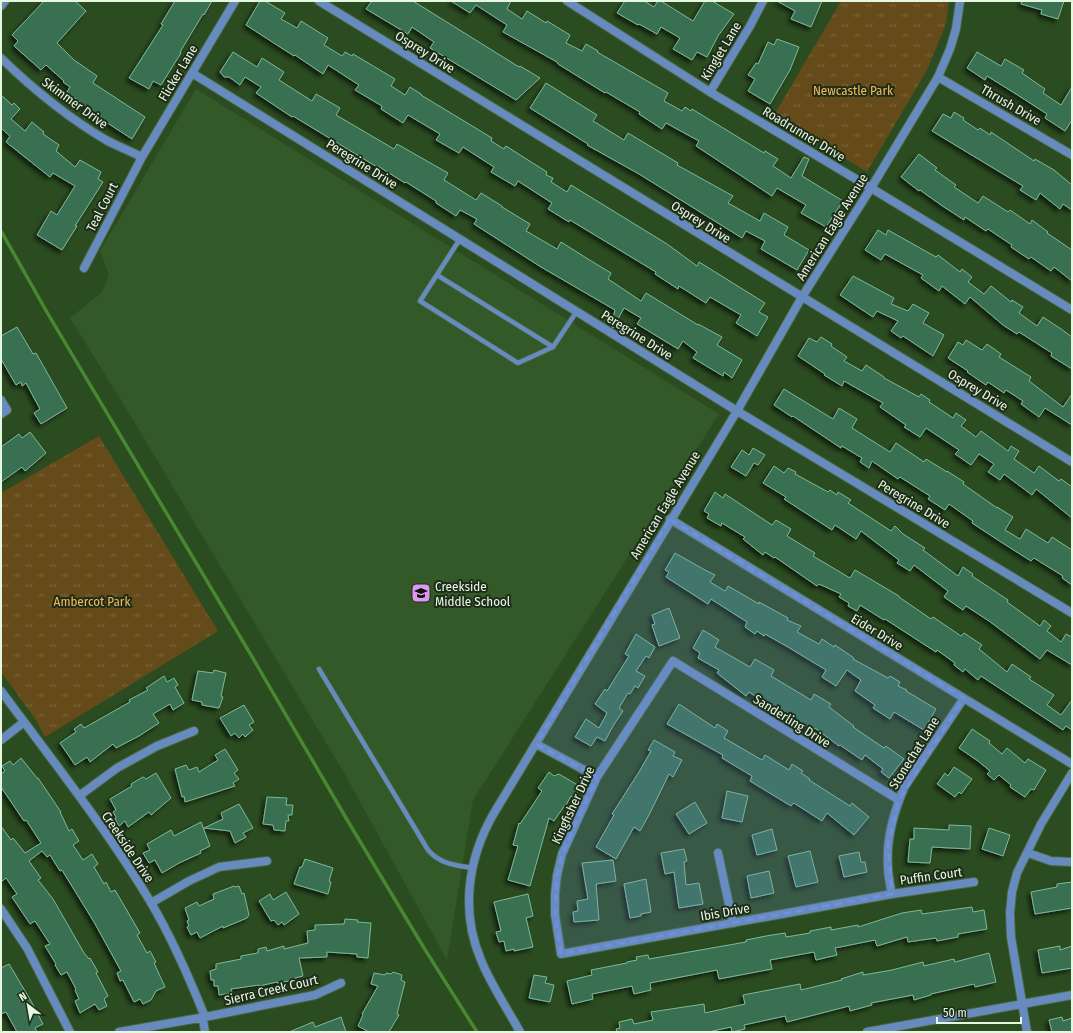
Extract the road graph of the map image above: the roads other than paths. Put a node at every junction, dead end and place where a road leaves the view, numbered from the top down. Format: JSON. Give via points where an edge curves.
{"nodes":[{"id":1,"x":5,"y":1,"type":"edge"},
{"id":2,"x":235,"y":1,"type":"edge"},
{"id":3,"x":319,"y":1,"type":"edge"},
{"id":4,"x":567,"y":1,"type":"edge"},
{"id":5,"x":763,"y":1,"type":"edge"},
{"id":6,"x":960,"y":1,"type":"edge"},
{"id":7,"x":1,"y":6,"type":"edge"},
{"id":8,"x":1,"y":58,"type":"edge"},
{"id":9,"x":192,"y":73,"type":"junction"},
{"id":10,"x":938,"y":77,"type":"junction"},
{"id":11,"x":710,"y":92,"type":"junction"},
{"id":12,"x":1072,"y":155,"type":"edge"},
{"id":13,"x":142,"y":156,"type":"junction"},
{"id":14,"x":871,"y":188,"type":"junction"},
{"id":15,"x":460,"y":239,"type":"junction"},
{"id":16,"x":84,"y":268,"type":"dead end"},
{"id":17,"x":437,"y":275,"type":"junction"},
{"id":18,"x":802,"y":297,"type":"junction"},
{"id":19,"x":1072,"y":310,"type":"edge"},
{"id":20,"x":577,"y":311,"type":"junction"},
{"id":21,"x":553,"y":348,"type":"junction"},
{"id":22,"x":1,"y":400,"type":"edge"},
{"id":23,"x":737,"y":411,"type":"junction"},
{"id":24,"x":4,"y":412,"type":"edge"},
{"id":25,"x":1072,"y":462,"type":"edge"},
{"id":26,"x":670,"y":519,"type":"junction"},
{"id":27,"x":1072,"y":614,"type":"edge"},
{"id":28,"x":673,"y":661,"type":"joint"},
{"id":29,"x":318,"y":669,"type":"dead end"},
{"id":30,"x":1,"y":690,"type":"edge"},
{"id":31,"x":964,"y":698,"type":"junction"},
{"id":32,"x":24,"y":722,"type":"junction"},
{"id":33,"x":194,"y":731,"type":"dead end"},
{"id":34,"x":1,"y":740,"type":"edge"},
{"id":35,"x":536,"y":744,"type":"junction"},
{"id":36,"x":1072,"y":764,"type":"edge"},
{"id":37,"x":1072,"y":773,"type":"edge"},
{"id":38,"x":597,"y":777,"type":"junction"},
{"id":39,"x":79,"y":796,"type":"junction"},
{"id":40,"x":899,"y":800,"type":"junction"},
{"id":41,"x":718,"y":853,"type":"dead end"},
{"id":42,"x":1028,"y":854,"type":"junction"},
{"id":43,"x":267,"y":861,"type":"dead end"},
{"id":44,"x":1072,"y":862,"type":"edge"},
{"id":45,"x":472,"y":868,"type":"junction"},
{"id":46,"x":974,"y":882,"type":"dead end"},
{"id":47,"x":892,"y":894,"type":"junction"},
{"id":48,"x":151,"y":902,"type":"junction"},
{"id":49,"x":1,"y":910,"type":"edge"},
{"id":50,"x":733,"y":923,"type":"junction"},
{"id":51,"x":561,"y":954,"type":"joint"},
{"id":52,"x":341,"y":983,"type":"dead end"},
{"id":53,"x":1072,"y":996,"type":"edge"},
{"id":54,"x":1022,"y":1004,"type":"junction"},
{"id":55,"x":204,"y":1017,"type":"junction"},
{"id":56,"x":70,"y":1032,"type":"edge"},
{"id":57,"x":119,"y":1032,"type":"edge"},
{"id":58,"x":205,"y":1032,"type":"edge"},
{"id":59,"x":520,"y":1032,"type":"edge"},
{"id":60,"x":868,"y":1032,"type":"edge"},
{"id":61,"x":1027,"y":1032,"type":"edge"}],
"edges":[{"from":1,"to":7,"type":"street"},
{"from":2,"to":9,"type":"street","name":"Flicker Lane"},
{"from":3,"to":18,"type":"street","name":"Osprey Drive"},
{"from":4,"to":11,"type":"street","name":"Roadrunner Drive"},
{"from":5,"to":11,"type":"street","name":"Kinglet Lane"},
{"from":6,"to":10,"type":"street","name":"American Eagle Avenue","via":[[956,29]]},
{"from":8,"to":13,"type":"street","name":"Skimmer Drive","via":[[18,75],[80,124]]},
{"from":9,"to":13,"type":"street","name":"Flicker Lane"},
{"from":9,"to":15,"type":"street","name":"Peregrine Drive"},
{"from":10,"to":12,"type":"street","name":"Thrush Drive"},
{"from":10,"to":14,"type":"street","name":"American Eagle Avenue"},
{"from":11,"to":14,"type":"street","name":"Roadrunner Drive"},
{"from":13,"to":16,"type":"street","name":"Teal Court"},
{"from":14,"to":18,"type":"street","name":"American Eagle Avenue"},
{"from":14,"to":19,"type":"street","name":"Roadrunner Drive"},
{"from":15,"to":17,"type":"lane"},
{"from":15,"to":20,"type":"street","name":"Peregrine Drive"},
{"from":17,"to":21,"type":"lane"},
{"from":17,"to":21,"type":"lane","via":[[420,301],[518,363]]},
{"from":18,"to":23,"type":"street","name":"American Eagle Avenue"},
{"from":18,"to":25,"type":"street","name":"Osprey Drive"},
{"from":20,"to":21,"type":"lane"},
{"from":20,"to":23,"type":"street","name":"Peregrine Drive"},
{"from":22,"to":24,"type":"street"},
{"from":23,"to":26,"type":"street","name":"American Eagle Avenue"},
{"from":23,"to":27,"type":"street","name":"Peregrine Drive"},
{"from":26,"to":31,"type":"street","name":"Eider Drive"},
{"from":26,"to":35,"type":"street","name":"American Eagle Avenue"},
{"from":28,"to":38,"type":"street","name":"Kingfisher Drive"},
{"from":28,"to":40,"type":"street","name":"Sanderling Drive"},
{"from":29,"to":45,"type":"lane","via":[[428,850],[442,862]]},
{"from":30,"to":32,"type":"street","name":"Creekside Drive"},
{"from":31,"to":36,"type":"street","name":"Eider Drive"},
{"from":31,"to":40,"type":"street","name":"Stonechat Lane","via":[[905,786]]},
{"from":32,"to":34,"type":"street"},
{"from":32,"to":39,"type":"street","name":"Creekside Drive"},
{"from":33,"to":39,"type":"street","via":[[157,746],[117,768]]},
{"from":35,"to":38,"type":"street"},
{"from":35,"to":45,"type":"street","name":"American Eagle Avenue","via":[[486,827]]},
{"from":37,"to":42,"type":"street","via":[[1041,824]]},
{"from":38,"to":51,"type":"street","name":"Kingfisher Drive","via":[[562,854],[557,875],[555,915]]},
{"from":39,"to":48,"type":"street","name":"Creekside Drive"},
{"from":40,"to":47,"type":"street","name":"Stonechat Lane","via":[[888,845]]},
{"from":41,"to":50,"type":"street"},
{"from":42,"to":44,"type":"street","via":[[1051,861]]},
{"from":42,"to":54,"type":"street","via":[[1012,892],[1010,913],[1011,937]]},
{"from":43,"to":48,"type":"street","via":[[219,867]]},
{"from":45,"to":59,"type":"street","name":"American Eagle Avenue","via":[[469,903],[476,945],[486,971]]},
{"from":46,"to":47,"type":"street","name":"Puffin Court"},
{"from":47,"to":50,"type":"street","name":"Ibis Drive"},
{"from":48,"to":55,"type":"street","name":"Creekside Drive","via":[[183,964]]},
{"from":49,"to":56,"type":"street","via":[[27,948]]},
{"from":50,"to":51,"type":"street","name":"Ibis Drive"},
{"from":52,"to":55,"type":"street","name":"Sierra Creek Court","via":[[315,994]]},
{"from":53,"to":54,"type":"street"},
{"from":54,"to":60,"type":"street"},
{"from":54,"to":61,"type":"street"},
{"from":55,"to":57,"type":"street","name":"Sierra Creek Court"},
{"from":55,"to":58,"type":"street","name":"Creekside Drive"}]}
